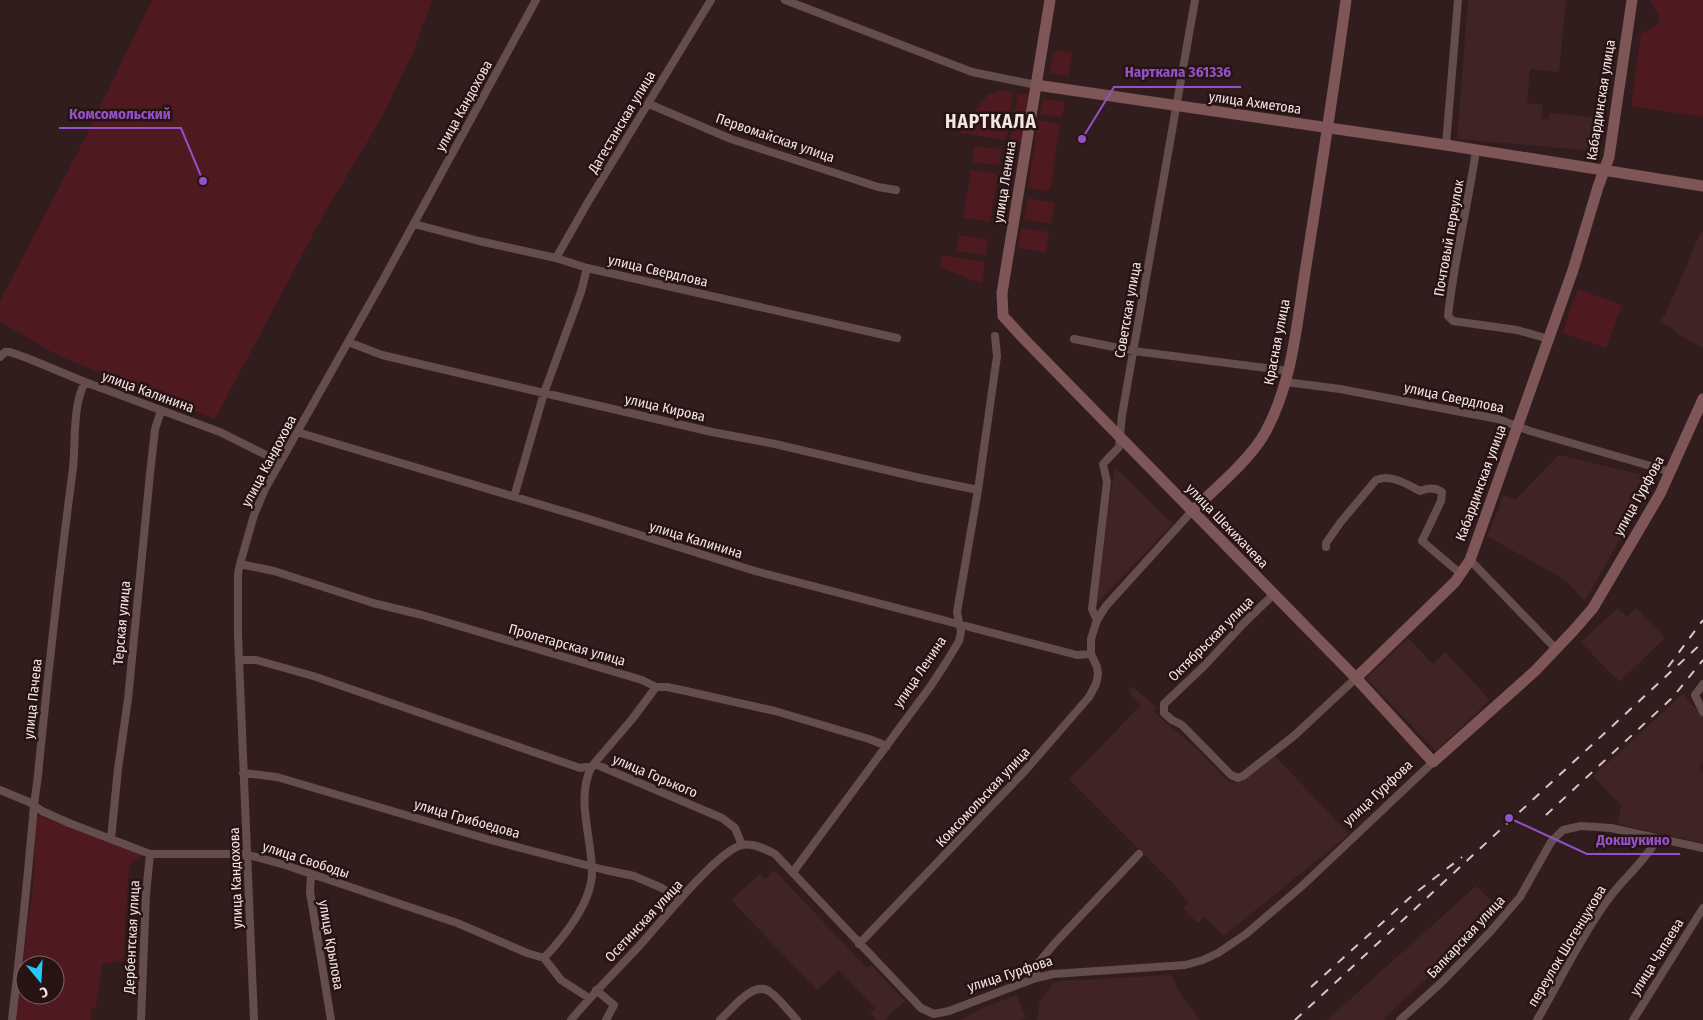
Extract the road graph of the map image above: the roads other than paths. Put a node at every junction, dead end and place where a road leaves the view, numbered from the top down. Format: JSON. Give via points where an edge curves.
{"nodes":[{"id":1,"x":536,"y":0,"type":"edge"},
{"id":2,"x":711,"y":0,"type":"edge"},
{"id":3,"x":785,"y":0,"type":"edge"},
{"id":4,"x":1050,"y":0,"type":"edge"},
{"id":5,"x":1196,"y":0,"type":"edge"},
{"id":6,"x":1346,"y":0,"type":"edge"},
{"id":7,"x":1458,"y":0,"type":"edge"},
{"id":8,"x":1632,"y":0,"type":"edge"},
{"id":9,"x":1036,"y":85,"type":"junction"},
{"id":10,"x":648,"y":104,"type":"junction"},
{"id":11,"x":1176,"y":107,"type":"junction"},
{"id":12,"x":1328,"y":129,"type":"junction"},
{"id":13,"x":1446,"y":145,"type":"junction"},
{"id":14,"x":1476,"y":150,"type":"junction"},
{"id":15,"x":1604,"y":171,"type":"junction"},
{"id":16,"x":1703,"y":186,"type":"edge"},
{"id":17,"x":896,"y":190,"type":"dead end"},
{"id":18,"x":414,"y":224,"type":"junction"},
{"id":19,"x":556,"y":258,"type":"junction"},
{"id":20,"x":587,"y":268,"type":"junction"},
{"id":21,"x":1002,"y":310,"type":"joint"},
{"id":22,"x":995,"y":336,"type":"dead end"},
{"id":23,"x":897,"y":338,"type":"dead end"},
{"id":24,"x":1074,"y":338,"type":"dead end"},
{"id":25,"x":1549,"y":339,"type":"junction"},
{"id":26,"x":348,"y":342,"type":"junction"},
{"id":27,"x":1134,"y":351,"type":"junction"},
{"id":28,"x":2,"y":355,"type":"edge"},
{"id":29,"x":1287,"y":376,"type":"junction"},
{"id":30,"x":85,"y":382,"type":"junction"},
{"id":31,"x":544,"y":393,"type":"junction"},
{"id":32,"x":1703,"y":400,"type":"edge"},
{"id":33,"x":161,"y":411,"type":"junction"},
{"id":34,"x":1518,"y":425,"type":"junction"},
{"id":35,"x":297,"y":432,"type":"junction"},
{"id":36,"x":1120,"y":436,"type":"junction"},
{"id":37,"x":280,"y":462,"type":"junction"},
{"id":38,"x":1671,"y":472,"type":"junction"},
{"id":39,"x":978,"y":490,"type":"junction"},
{"id":40,"x":514,"y":497,"type":"junction"},
{"id":41,"x":1192,"y":511,"type":"junction"},
{"id":42,"x":1326,"y":547,"type":"dead end"},
{"id":43,"x":1470,"y":560,"type":"junction"},
{"id":44,"x":240,"y":564,"type":"junction"},
{"id":45,"x":1461,"y":574,"type":"junction"},
{"id":46,"x":1274,"y":594,"type":"junction"},
{"id":47,"x":1097,"y":620,"type":"junction"},
{"id":48,"x":960,"y":624,"type":"junction"},
{"id":49,"x":1557,"y":650,"type":"junction"},
{"id":50,"x":1091,"y":654,"type":"junction"},
{"id":51,"x":239,"y":660,"type":"junction"},
{"id":52,"x":1356,"y":678,"type":"junction"},
{"id":53,"x":1703,"y":684,"type":"edge"},
{"id":54,"x":656,"y":687,"type":"junction"},
{"id":55,"x":1167,"y":702,"type":"joint"},
{"id":56,"x":1703,"y":712,"type":"edge"},
{"id":57,"x":887,"y":746,"type":"junction"},
{"id":58,"x":1434,"y":762,"type":"junction"},
{"id":59,"x":592,"y":766,"type":"junction"},
{"id":60,"x":243,"y":773,"type":"junction"},
{"id":61,"x":0,"y":790,"type":"edge"},
{"id":62,"x":34,"y":806,"type":"junction"},
{"id":63,"x":111,"y":839,"type":"junction"},
{"id":64,"x":1657,"y":839,"type":"junction"},
{"id":65,"x":742,"y":846,"type":"junction"},
{"id":66,"x":1703,"y":848,"type":"edge"},
{"id":67,"x":150,"y":854,"type":"junction"},
{"id":68,"x":1139,"y":854,"type":"dead end"},
{"id":69,"x":248,"y":855,"type":"junction"},
{"id":70,"x":592,"y":867,"type":"junction"},
{"id":71,"x":794,"y":872,"type":"junction"},
{"id":72,"x":311,"y":874,"type":"junction"},
{"id":73,"x":680,"y":900,"type":"junction"},
{"id":74,"x":1703,"y":908,"type":"edge"},
{"id":75,"x":859,"y":944,"type":"junction"},
{"id":76,"x":544,"y":958,"type":"junction"},
{"id":77,"x":1036,"y":978,"type":"junction"},
{"id":78,"x":596,"y":990,"type":"junction"},
{"id":79,"x":589,"y":998,"type":"junction"},
{"id":80,"x":934,"y":1014,"type":"junction"},
{"id":81,"x":12,"y":1020,"type":"edge"},
{"id":82,"x":141,"y":1020,"type":"edge"},
{"id":83,"x":254,"y":1020,"type":"edge"},
{"id":84,"x":331,"y":1020,"type":"edge"},
{"id":85,"x":571,"y":1020,"type":"edge"},
{"id":86,"x":606,"y":1020,"type":"edge"},
{"id":87,"x":720,"y":1020,"type":"edge"},
{"id":88,"x":797,"y":1020,"type":"edge"},
{"id":89,"x":927,"y":1020,"type":"edge"},
{"id":90,"x":1400,"y":1020,"type":"edge"},
{"id":91,"x":1537,"y":1020,"type":"edge"},
{"id":92,"x":1633,"y":1020,"type":"edge"}],
"edges":[{"from":1,"to":18,"type":"street","name":"улица Кандохова"},
{"from":2,"to":10,"type":"street","name":"Дагестанская улица"},
{"from":3,"to":9,"type":"street","name":"улица Ахметова","via":[[972,72]]},
{"from":4,"to":9,"type":"street","name":"улица Ленина"},
{"from":5,"to":11,"type":"street","name":"Советская улица"},
{"from":6,"to":12,"type":"street","name":"Красная улица"},
{"from":7,"to":13,"type":"street"},
{"from":8,"to":15,"type":"street","name":"Кабардинская улица","via":[[1610,151]]},
{"from":9,"to":11,"type":"street","name":"улица Ахметова"},
{"from":9,"to":21,"type":"street","name":"улица Ленина","via":[[1002,292]]},
{"from":10,"to":17,"type":"street","name":"Первомайская улица","via":[[731,139]]},
{"from":10,"to":19,"type":"street","name":"Дагестанская улица"},
{"from":11,"to":12,"type":"street","name":"улица Ахметова"},
{"from":11,"to":27,"type":"street","name":"Советская улица"},
{"from":12,"to":13,"type":"street","name":"улица Ахметова"},
{"from":12,"to":29,"type":"street","name":"Красная улица"},
{"from":13,"to":14,"type":"street","name":"улица Ахметова"},
{"from":14,"to":15,"type":"street","name":"улица Ахметова"},
{"from":14,"to":25,"type":"street","name":"Почтовый переулок","via":[[1448,316],[1453,321],[1517,330]]},
{"from":15,"to":16,"type":"street","name":"улица Ахметова"},
{"from":15,"to":25,"type":"street","name":"Кабардинская улица"},
{"from":18,"to":19,"type":"street","name":"улица Свердлова"},
{"from":18,"to":26,"type":"street","name":"улица Кандохова"},
{"from":19,"to":20,"type":"street","name":"улица Свердлова"},
{"from":20,"to":23,"type":"street","name":"улица Свердлова"},
{"from":20,"to":31,"type":"street"},
{"from":21,"to":36,"type":"street","name":"улица Шекихачева","via":[[1010,324]]},
{"from":22,"to":39,"type":"street","name":"улица Ленина","via":[[997,356]]},
{"from":24,"to":27,"type":"street","name":"улица Свердлова"},
{"from":25,"to":34,"type":"street","name":"Кабардинская улица"},
{"from":26,"to":31,"type":"street","name":"улица Кирова","via":[[382,355]]},
{"from":26,"to":35,"type":"street","name":"улица Кандохова"},
{"from":27,"to":29,"type":"street","name":"улица Свердлова"},
{"from":27,"to":36,"type":"street","name":"Советская улица"},
{"from":28,"to":30,"type":"street","name":"улица Калинина","via":[[10,352]]},
{"from":29,"to":34,"type":"street","name":"улица Свердлова"},
{"from":29,"to":41,"type":"street","name":"Красная улица","via":[[1266,433]]},
{"from":30,"to":33,"type":"street","name":"улица Калинина"},
{"from":30,"to":62,"type":"street","name":"улица Пачева","via":[[78,411]]},
{"from":31,"to":39,"type":"street","name":"улица Кирова"},
{"from":31,"to":40,"type":"street"},
{"from":32,"to":38,"type":"street","name":"улица Гурфова"},
{"from":33,"to":37,"type":"street","name":"улица Калинина","via":[[220,432]]},
{"from":33,"to":63,"type":"street","name":"Терская улица","via":[[152,451]]},
{"from":34,"to":38,"type":"street","name":"улица Свердлова"},
{"from":34,"to":43,"type":"street","name":"Кабардинская улица"},
{"from":35,"to":37,"type":"street","name":"улица Кандохова"},
{"from":35,"to":40,"type":"street","name":"улица Калинина"},
{"from":36,"to":41,"type":"street","name":"улица Шекихачева"},
{"from":36,"to":47,"type":"street","name":"Советская улица","via":[[1119,448],[1103,464],[1107,482],[1092,609]]},
{"from":37,"to":44,"type":"street","name":"улица Кандохова","via":[[254,515]]},
{"from":38,"to":49,"type":"street","name":"улица Гурфова","via":[[1604,592]]},
{"from":39,"to":48,"type":"street","name":"улица Ленина","via":[[957,612]]},
{"from":40,"to":48,"type":"street","name":"улица Калинина","via":[[755,571]]},
{"from":41,"to":46,"type":"street","name":"улица Шекихачева"},
{"from":41,"to":47,"type":"street","name":"Красная улица"},
{"from":42,"to":45,"type":"street","via":[[1340,523],[1376,480],[1401,481],[1420,491],[1432,488],[1442,492],[1422,541]]},
{"from":43,"to":45,"type":"street","name":"Кабардинская улица"},
{"from":43,"to":49,"type":"street"},
{"from":44,"to":51,"type":"street","name":"улица Кандохова"},
{"from":44,"to":54,"type":"street","name":"Пролетарская улица","via":[[274,571],[373,603],[642,680]]},
{"from":45,"to":52,"type":"street","name":"Кабардинская улица"},
{"from":46,"to":52,"type":"street","name":"улица Шекихачева"},
{"from":46,"to":55,"type":"street","name":"Октябрьская улица"},
{"from":47,"to":50,"type":"street","name":"Красная улица"},
{"from":48,"to":50,"type":"street","name":"улица Калинина","via":[[1077,654]]},
{"from":48,"to":57,"type":"street","name":"улица Ленина","via":[[959,641]]},
{"from":49,"to":58,"type":"street","name":"улица Гурфова"},
{"from":50,"to":75,"type":"street","name":"Комсомольская улица","via":[[1098,674],[1089,697],[1024,772]]},
{"from":51,"to":59,"type":"street","name":"улица Горького","via":[[256,660],[313,676],[577,767]]},
{"from":51,"to":60,"type":"street","name":"улица Кандохова"},
{"from":52,"to":55,"type":"street","name":"Кабардинская улица","via":[[1295,735],[1238,778],[1231,775],[1182,725],[1164,713]]},
{"from":52,"to":58,"type":"street","name":"улица Шекихачева"},
{"from":53,"to":56,"type":"street","via":[[1695,695]]},
{"from":54,"to":57,"type":"street","name":"Пролетарская улица","via":[[775,712]]},
{"from":54,"to":59,"type":"street"},
{"from":57,"to":71,"type":"street","name":"улица Ленина"},
{"from":58,"to":77,"type":"street","name":"улица Гурфова","via":[[1302,886],[1246,934],[1218,953],[1185,965],[1060,972]]},
{"from":59,"to":65,"type":"street","name":"улица Горького","via":[[640,782],[722,818],[735,828]]},
{"from":59,"to":70,"type":"street","via":[[584,799]]},
{"from":60,"to":69,"type":"street","name":"улица Кандохова"},
{"from":60,"to":70,"type":"street","name":"улица Грибоедова","via":[[277,777]]},
{"from":61,"to":62,"type":"street","name":"улица Свободы"},
{"from":62,"to":63,"type":"street","name":"улица Свободы"},
{"from":62,"to":81,"type":"street","name":"улица Пачева"},
{"from":63,"to":67,"type":"street","name":"улица Свободы"},
{"from":64,"to":66,"type":"street","name":"Балкарская улица"},
{"from":64,"to":90,"type":"street","name":"Балкарская улица","via":[[1611,828],[1581,826],[1563,830],[1552,842],[1520,897],[1492,931]]},
{"from":64,"to":91,"type":"street","name":"переулок Шогенцукова","via":[[1646,858],[1605,903]]},
{"from":65,"to":71,"type":"street","via":[[759,847],[775,854]]},
{"from":65,"to":73,"type":"street","name":"Осетинская улица","via":[[724,856]]},
{"from":67,"to":69,"type":"street","name":"улица Свободы"},
{"from":67,"to":82,"type":"street","name":"Дербентская улица"},
{"from":68,"to":77,"type":"street","via":[[1050,950],[1036,968]]},
{"from":69,"to":72,"type":"street","name":"улица Свободы"},
{"from":69,"to":83,"type":"street","name":"улица Кандохова"},
{"from":70,"to":73,"type":"street","name":"улица Грибоедова","via":[[634,876]]},
{"from":70,"to":76,"type":"street","via":[[580,909]]},
{"from":71,"to":75,"type":"street"},
{"from":72,"to":76,"type":"street","name":"улица Свободы","via":[[457,923]]},
{"from":72,"to":84,"type":"street","name":"улица Крылова","via":[[310,898]]},
{"from":73,"to":78,"type":"street","name":"Осетинская улица"},
{"from":74,"to":92,"type":"street","name":"улица Чапаева"},
{"from":75,"to":80,"type":"street","via":[[921,1008]]},
{"from":76,"to":79,"type":"street","via":[[562,980]]},
{"from":77,"to":80,"type":"street","name":"улица Гурфова"},
{"from":78,"to":79,"type":"street","name":"Осетинская улица"},
{"from":78,"to":86,"type":"street","via":[[614,1005]]},
{"from":79,"to":85,"type":"street","name":"Осетинская улица"},
{"from":80,"to":89,"type":"street"},
{"from":87,"to":88,"type":"street","via":[[750,991],[761,988],[769,991]]}]}
